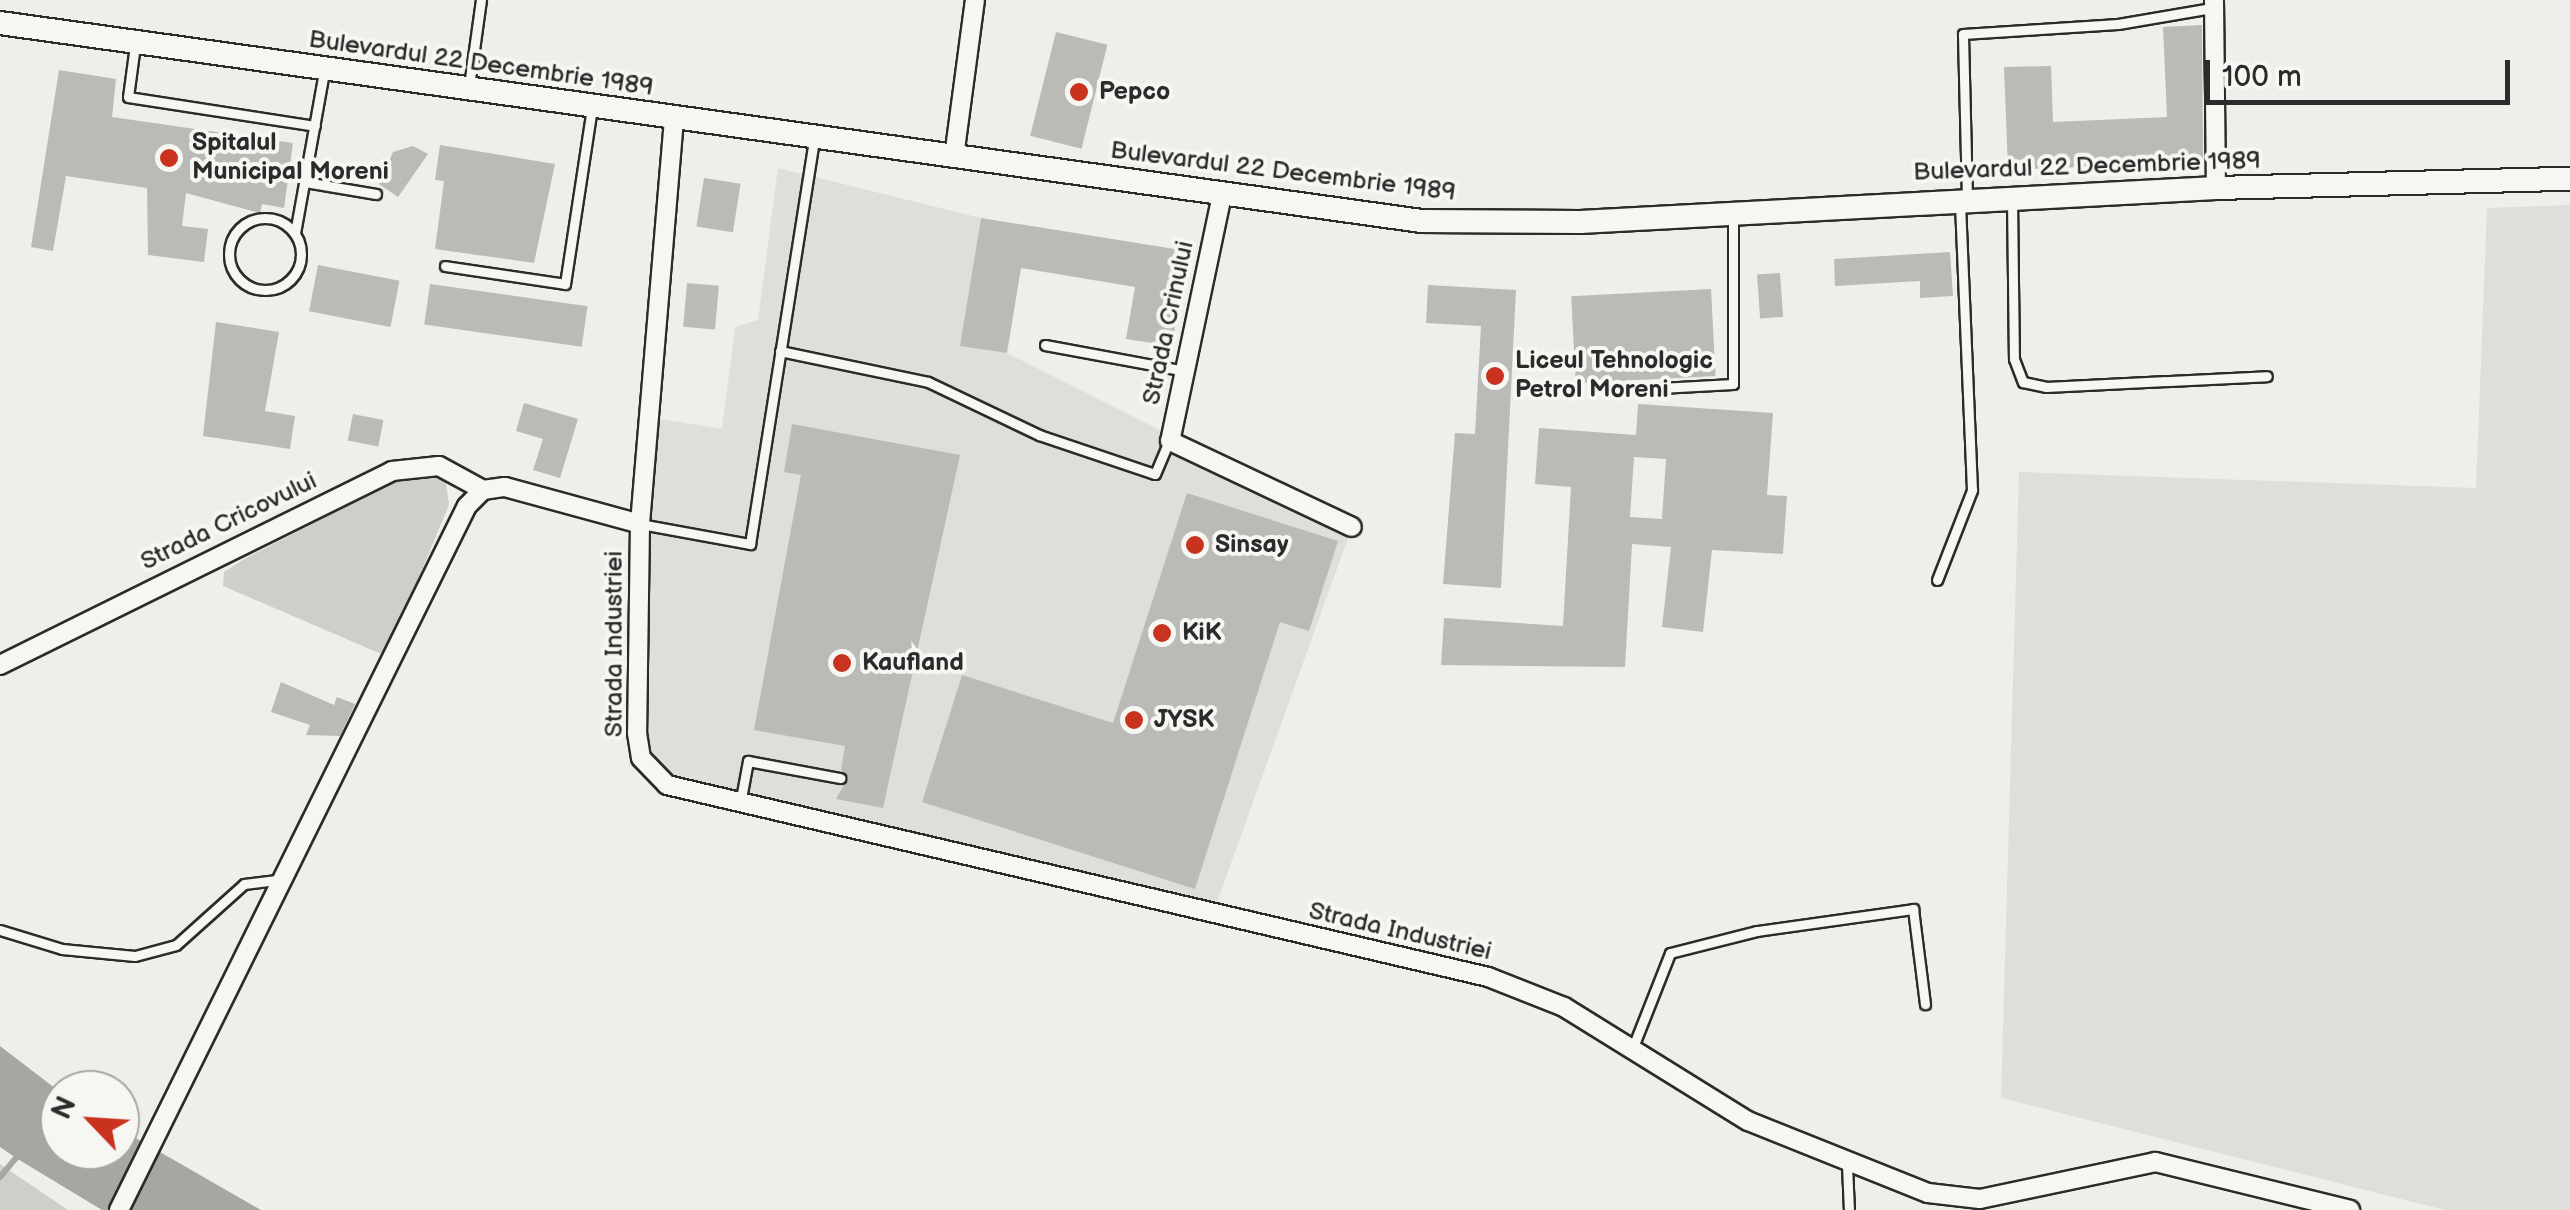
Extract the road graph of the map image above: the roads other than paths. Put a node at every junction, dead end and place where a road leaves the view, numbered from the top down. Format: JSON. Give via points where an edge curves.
{"nodes":[{"id":1,"x":481,"y":0,"type":"edge"},
{"id":2,"x":975,"y":0,"type":"edge"},
{"id":3,"x":2213,"y":4,"type":"edge"},
{"id":4,"x":0,"y":24,"type":"edge"},
{"id":5,"x":136,"y":43,"type":"junction"},
{"id":6,"x":324,"y":70,"type":"junction"},
{"id":7,"x":468,"y":90,"type":"junction"},
{"id":8,"x":592,"y":108,"type":"junction"},
{"id":9,"x":674,"y":119,"type":"junction"},
{"id":10,"x":315,"y":126,"type":"junction"},
{"id":11,"x":814,"y":138,"type":"junction"},
{"id":12,"x":954,"y":157,"type":"junction"},
{"id":13,"x":2570,"y":179,"type":"edge"},
{"id":14,"x":305,"y":182,"type":"junction"},
{"id":15,"x":2216,"y":188,"type":"junction"},
{"id":16,"x":376,"y":194,"type":"dead end"},
{"id":17,"x":1222,"y":195,"type":"junction"},
{"id":18,"x":2012,"y":197,"type":"junction"},
{"id":19,"x":1964,"y":199,"type":"junction"},
{"id":20,"x":1733,"y":212,"type":"junction"},
{"id":21,"x":295,"y":233,"type":"junction"},
{"id":22,"x":445,"y":266,"type":"dead end"},
{"id":23,"x":1046,"y":345,"type":"dead end"},
{"id":24,"x":780,"y":352,"type":"junction"},
{"id":25,"x":1184,"y":371,"type":"junction"},
{"id":26,"x":2267,"y":376,"type":"dead end"},
{"id":27,"x":1660,"y":388,"type":"dead end"},
{"id":28,"x":1170,"y":440,"type":"junction"},
{"id":29,"x":484,"y":490,"type":"junction"},
{"id":30,"x":640,"y":524,"type":"junction"},
{"id":31,"x":1352,"y":527,"type":"dead end"},
{"id":32,"x":1937,"y":580,"type":"dead end"},
{"id":33,"x":0,"y":665,"type":"edge"},
{"id":34,"x":840,"y":778,"type":"dead end"},
{"id":35,"x":740,"y":807,"type":"junction"},
{"id":36,"x":280,"y":880,"type":"junction"},
{"id":37,"x":0,"y":930,"type":"edge"},
{"id":38,"x":1925,"y":1004,"type":"dead end"},
{"id":39,"x":1632,"y":1047,"type":"junction"},
{"id":40,"x":1848,"y":1165,"type":"junction"},
{"id":41,"x":119,"y":1210,"type":"edge"},
{"id":42,"x":1849,"y":1210,"type":"edge"},
{"id":43,"x":2350,"y":1210,"type":"edge"}],
"edges":[{"from":1,"to":7,"type":"lane"},
{"from":2,"to":12,"type":"street"},
{"from":3,"to":15,"type":"street"},
{"from":3,"to":19,"type":"lane","via":[[2118,24],[1964,34]]},
{"from":4,"to":5,"type":"main road","name":"Bulevardul 22 Decembrie 1989"},
{"from":5,"to":6,"type":"main road","name":"Bulevardul 22 Decembrie 1989"},
{"from":5,"to":10,"type":"lane","via":[[128,97]]},
{"from":6,"to":7,"type":"main road","name":"Bulevardul 22 Decembrie 1989"},
{"from":6,"to":10,"type":"lane"},
{"from":7,"to":8,"type":"main road","name":"Bulevardul 22 Decembrie 1989"},
{"from":8,"to":9,"type":"main road","name":"Bulevardul 22 Decembrie 1989"},
{"from":8,"to":22,"type":"lane","via":[[565,284]]},
{"from":9,"to":11,"type":"main road","name":"Bulevardul 22 Decembrie 1989"},
{"from":9,"to":30,"type":"street","name":"Strada Industriei"},
{"from":10,"to":14,"type":"lane"},
{"from":11,"to":12,"type":"main road","name":"Bulevardul 22 Decembrie 1989"},
{"from":11,"to":24,"type":"lane"},
{"from":12,"to":17,"type":"main road","name":"Bulevardul 22 Decembrie 1989"},
{"from":13,"to":15,"type":"main road","name":"Bulevardul 22 Decembrie 1989"},
{"from":14,"to":16,"type":"lane"},
{"from":14,"to":21,"type":"lane"},
{"from":15,"to":18,"type":"main road","name":"Bulevardul 22 Decembrie 1989"},
{"from":17,"to":20,"type":"main road","name":"Bulevardul 22 Decembrie 1989","via":[[1421,220]]},
{"from":17,"to":25,"type":"street","name":"Strada Crinului"},
{"from":18,"to":19,"type":"main road","name":"Bulevardul 22 Decembrie 1989"},
{"from":18,"to":26,"type":"lane","via":[[2014,358],[2024,382],[2046,387]]},
{"from":19,"to":20,"type":"main road","name":"Bulevardul 22 Decembrie 1989"},
{"from":19,"to":32,"type":"lane","via":[[1972,490]]},
{"from":20,"to":27,"type":"lane","via":[[1732,384]]},
{"from":21,"to":21,"type":"lane","via":[[301,257],[280,287],[255,289],[235,274],[231,242],[244,224],[277,219]]},
{"from":23,"to":25,"type":"lane"},
{"from":24,"to":28,"type":"lane","via":[[928,382],[1039,435],[1155,474]]},
{"from":24,"to":30,"type":"lane","via":[[750,544]]},
{"from":25,"to":28,"type":"street","name":"Strada Crinului"},
{"from":28,"to":31,"type":"street","name":"Strada Crinului"},
{"from":29,"to":30,"type":"street","name":"Strada Industriei","via":[[505,486]]},
{"from":29,"to":33,"type":"street","name":"Strada Cricovului","via":[[439,466],[392,471]]},
{"from":29,"to":36,"type":"street","via":[[452,533]]},
{"from":30,"to":35,"type":"street","name":"Strada Industriei","via":[[641,758],[667,786]]},
{"from":34,"to":35,"type":"lane","via":[[748,760]]},
{"from":35,"to":39,"type":"street","name":"Strada Industriei","via":[[1488,977],[1564,1007]]},
{"from":36,"to":37,"type":"lane","via":[[244,884],[176,945],[135,956],[62,949]]},
{"from":36,"to":41,"type":"street"},
{"from":38,"to":39,"type":"lane","via":[[1913,909],[1757,931],[1670,953]]},
{"from":39,"to":40,"type":"street","name":"Strada Industriei","via":[[1690,1089]]},
{"from":40,"to":42,"type":"lane"},
{"from":40,"to":43,"type":"street","name":"Strada Industriei","via":[[1928,1193],[1980,1199],[2155,1162]]}]}
